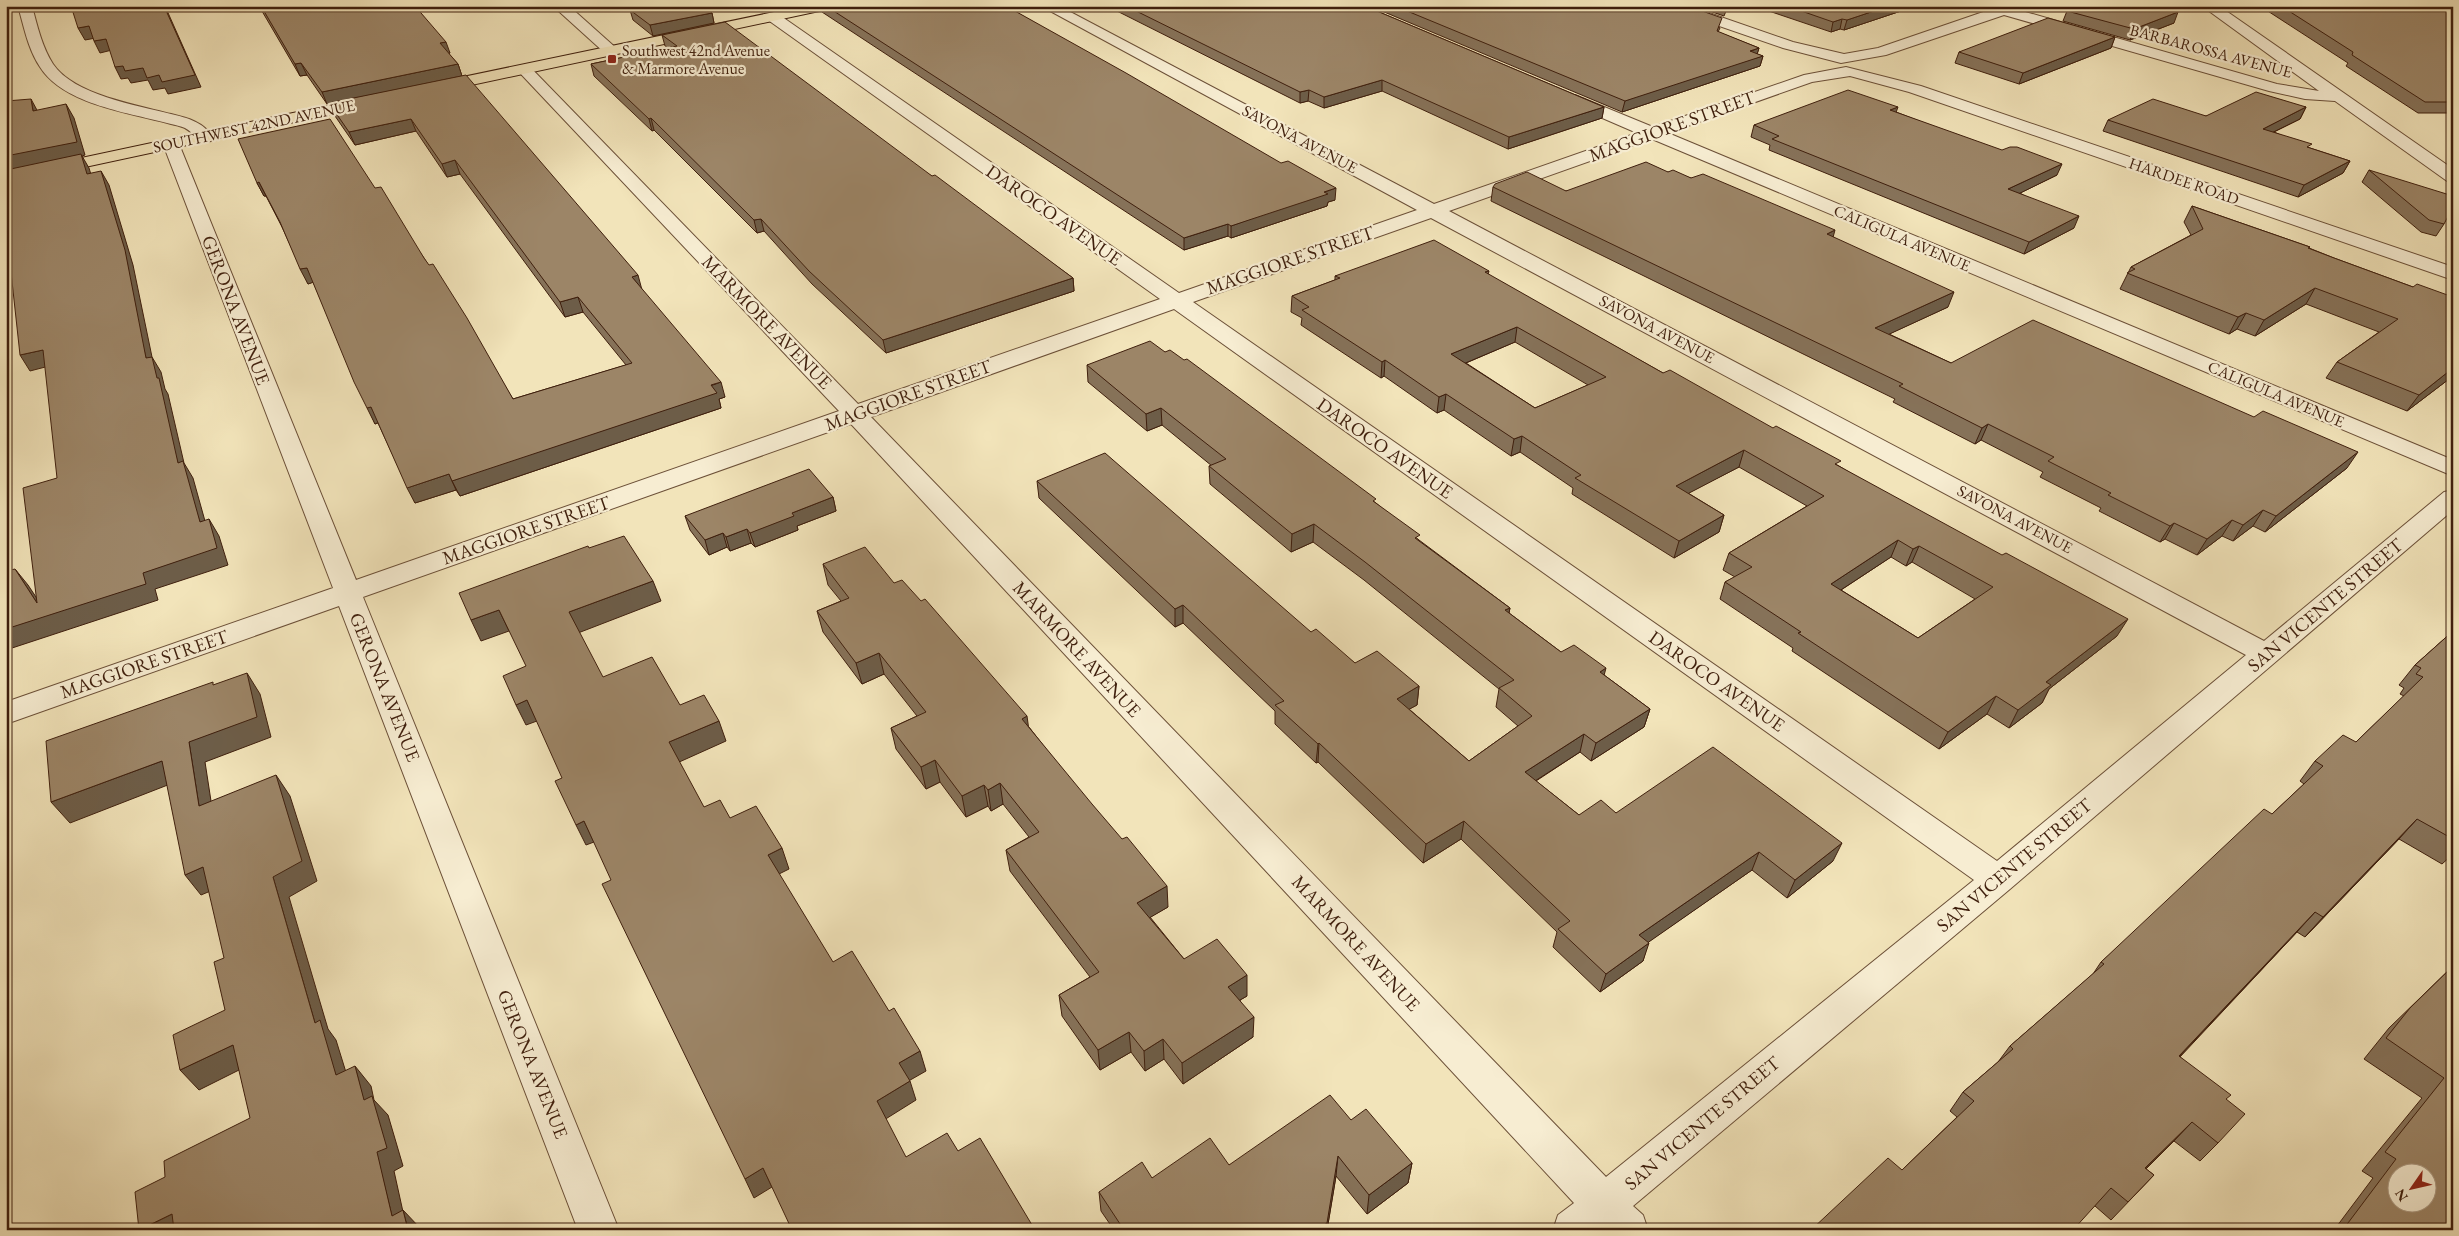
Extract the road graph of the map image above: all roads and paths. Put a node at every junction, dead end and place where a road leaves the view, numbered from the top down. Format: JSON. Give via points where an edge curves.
{"nodes":[{"id":1,"x":24,"y":6,"type":"edge"},
{"id":2,"x":560,"y":6,"type":"edge"},
{"id":3,"x":824,"y":6,"type":"edge"},
{"id":4,"x":1048,"y":6,"type":"edge"},
{"id":5,"x":1675,"y":6,"type":"edge"},
{"id":6,"x":2209,"y":6,"type":"edge"},
{"id":7,"x":2001,"y":8,"type":"edge"},
{"id":8,"x":773,"y":17,"type":"junction"},
{"id":9,"x":611,"y":51,"type":"junction"},
{"id":10,"x":1843,"y":66,"type":"junction"},
{"id":11,"x":524,"y":69,"type":"junction"},
{"id":12,"x":1551,"y":90,"type":"edge"},
{"id":13,"x":418,"y":92,"type":"edge"},
{"id":14,"x":2339,"y":97,"type":"junction"},
{"id":15,"x":379,"y":100,"type":"edge"},
{"id":16,"x":1653,"y":133,"type":"junction"},
{"id":17,"x":204,"y":137,"type":"junction"},
{"id":18,"x":171,"y":144,"type":"junction"},
{"id":19,"x":2453,"y":177,"type":"edge"},
{"id":20,"x":6,"y":179,"type":"edge"},
{"id":21,"x":1434,"y":210,"type":"junction"},
{"id":22,"x":2453,"y":274,"type":"edge"},
{"id":23,"x":1174,"y":300,"type":"junction"},
{"id":24,"x":855,"y":414,"type":"junction"},
{"id":25,"x":2453,"y":469,"type":"edge"},
{"id":26,"x":2453,"y":497,"type":"edge"},
{"id":27,"x":348,"y":593,"type":"junction"},
{"id":28,"x":2266,"y":654,"type":"junction"},
{"id":29,"x":6,"y":713,"type":"edge"},
{"id":30,"x":1998,"y":879,"type":"junction"},
{"id":31,"x":1604,"y":1205,"type":"junction"},
{"id":32,"x":599,"y":1230,"type":"edge"},
{"id":33,"x":1573,"y":1230,"type":"edge"},
{"id":34,"x":1628,"y":1230,"type":"edge"}],
"edges":[{"from":1,"to":17,"type":"street","via":[[40,53],[48,68],[62,82],[85,94],[192,125]]},
{"from":2,"to":9,"type":"street"},
{"from":3,"to":8,"type":"main road"},
{"from":4,"to":21,"type":"street","name":"SAVONA AVENUE"},
{"from":5,"to":10,"type":"street","name":"HARDEE ROAD"},
{"from":6,"to":14,"type":"street"},
{"from":7,"to":10,"type":"street","name":"MAGGIORE STREET"},
{"from":7,"to":14,"type":"street","name":"BARBAROSSA AVENUE","via":[[2275,88]]},
{"from":8,"to":9,"type":"main road"},
{"from":8,"to":23,"type":"street","name":"DAROCO AVENUE"},
{"from":9,"to":11,"type":"main road"},
{"from":10,"to":16,"type":"street","name":"MAGGIORE STREET"},
{"from":10,"to":22,"type":"street","name":"HARDEE ROAD"},
{"from":11,"to":13,"type":"main road"},
{"from":11,"to":24,"type":"street","name":"MARMORE AVENUE"},
{"from":12,"to":16,"type":"street","name":"CALIGULA AVENUE"},
{"from":14,"to":19,"type":"street"},
{"from":15,"to":17,"type":"main road","name":"SOUTHWEST 42ND AVENUE"},
{"from":16,"to":21,"type":"street","name":"MAGGIORE STREET"},
{"from":16,"to":25,"type":"street","name":"CALIGULA AVENUE"},
{"from":17,"to":18,"type":"main road","name":"SOUTHWEST 42ND AVENUE"},
{"from":18,"to":20,"type":"main road","name":"SOUTHWEST 42ND AVENUE"},
{"from":18,"to":27,"type":"street","name":"GERONA AVENUE"},
{"from":21,"to":23,"type":"street","name":"MAGGIORE STREET"},
{"from":21,"to":28,"type":"street","name":"SAVONA AVENUE"},
{"from":23,"to":24,"type":"street","name":"MAGGIORE STREET"},
{"from":23,"to":30,"type":"street","name":"DAROCO AVENUE"},
{"from":24,"to":27,"type":"street","name":"MAGGIORE STREET"},
{"from":24,"to":31,"type":"street","name":"MARMORE AVENUE"},
{"from":26,"to":28,"type":"street","name":"SAN VICENTE STREET"},
{"from":27,"to":29,"type":"street","name":"MAGGIORE STREET"},
{"from":27,"to":32,"type":"street","name":"GERONA AVENUE"},
{"from":28,"to":30,"type":"street","name":"SAN VICENTE STREET"},
{"from":30,"to":31,"type":"street","name":"SAN VICENTE STREET"},
{"from":31,"to":33,"type":"street","name":"SAN VICENTE STREET"},
{"from":31,"to":34,"type":"street","name":"MARMORE AVENUE"}]}
